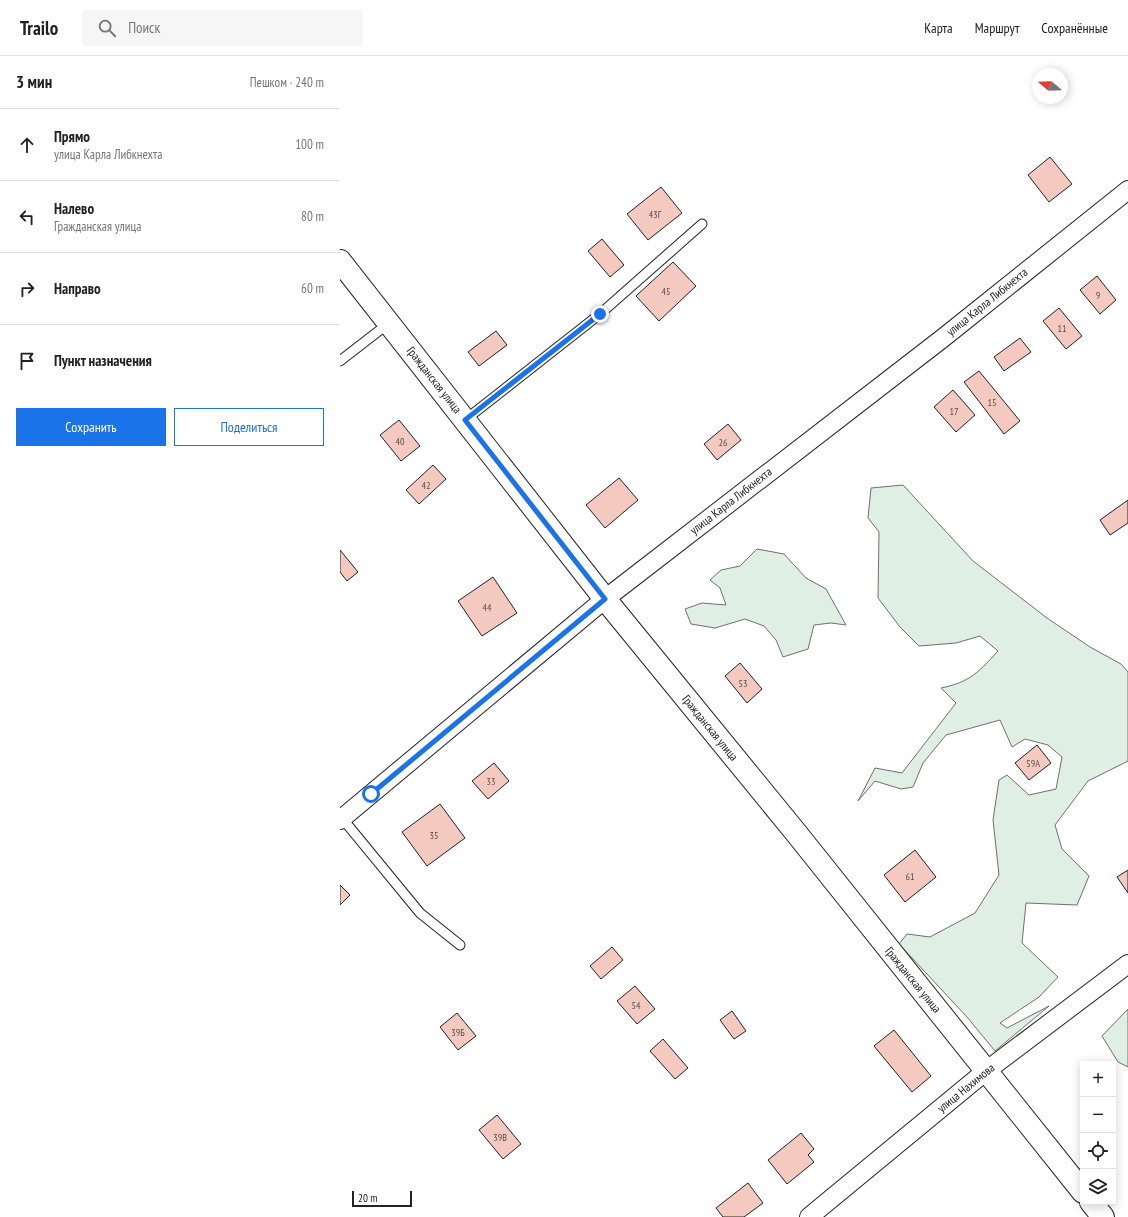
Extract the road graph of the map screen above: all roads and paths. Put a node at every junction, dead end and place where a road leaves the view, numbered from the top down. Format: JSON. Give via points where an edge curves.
{"nodes":[{"id":1,"x":1128,"y":190,"type":"edge"},
{"id":2,"x":702,"y":224,"type":"dead end"},
{"id":3,"x":340,"y":261,"type":"edge"},
{"id":4,"x":389,"y":323,"type":"junction"},
{"id":5,"x":340,"y":361,"type":"edge"},
{"id":6,"x":465,"y":420,"type":"junction"},
{"id":7,"x":605,"y":599,"type":"junction"},
{"id":8,"x":341,"y":819,"type":"edge"},
{"id":9,"x":460,"y":945,"type":"dead end"},
{"id":10,"x":1128,"y":964,"type":"edge"},
{"id":11,"x":986,"y":1071,"type":"junction"},
{"id":12,"x":1080,"y":1188,"type":"edge"},
{"id":13,"x":1093,"y":1205,"type":"edge"},
{"id":14,"x":809,"y":1217,"type":"edge"},
{"id":15,"x":1103,"y":1217,"type":"edge"}],
"edges":[{"from":1,"to":7,"type":"street","name":"улица Карла Либкнехта","via":[[943,338]]},
{"from":2,"to":6,"type":"lane","via":[[600,314]]},
{"from":3,"to":4,"type":"street","name":"Гражданская улица"},
{"from":4,"to":5,"type":"lane"},
{"from":4,"to":6,"type":"street","name":"Гражданская улица"},
{"from":6,"to":7,"type":"street","name":"Гражданская улица"},
{"from":7,"to":8,"type":"street","name":"улица Карла Либкнехта"},
{"from":7,"to":11,"type":"street","name":"Гражданская улица"},
{"from":8,"to":9,"type":"lane","via":[[420,913]]},
{"from":10,"to":11,"type":"street","name":"улица Нахимова"},
{"from":11,"to":12,"type":"street","name":"Гражданская улица"},
{"from":11,"to":14,"type":"street","name":"улица Нахимова"},
{"from":13,"to":15,"type":"street"}]}
